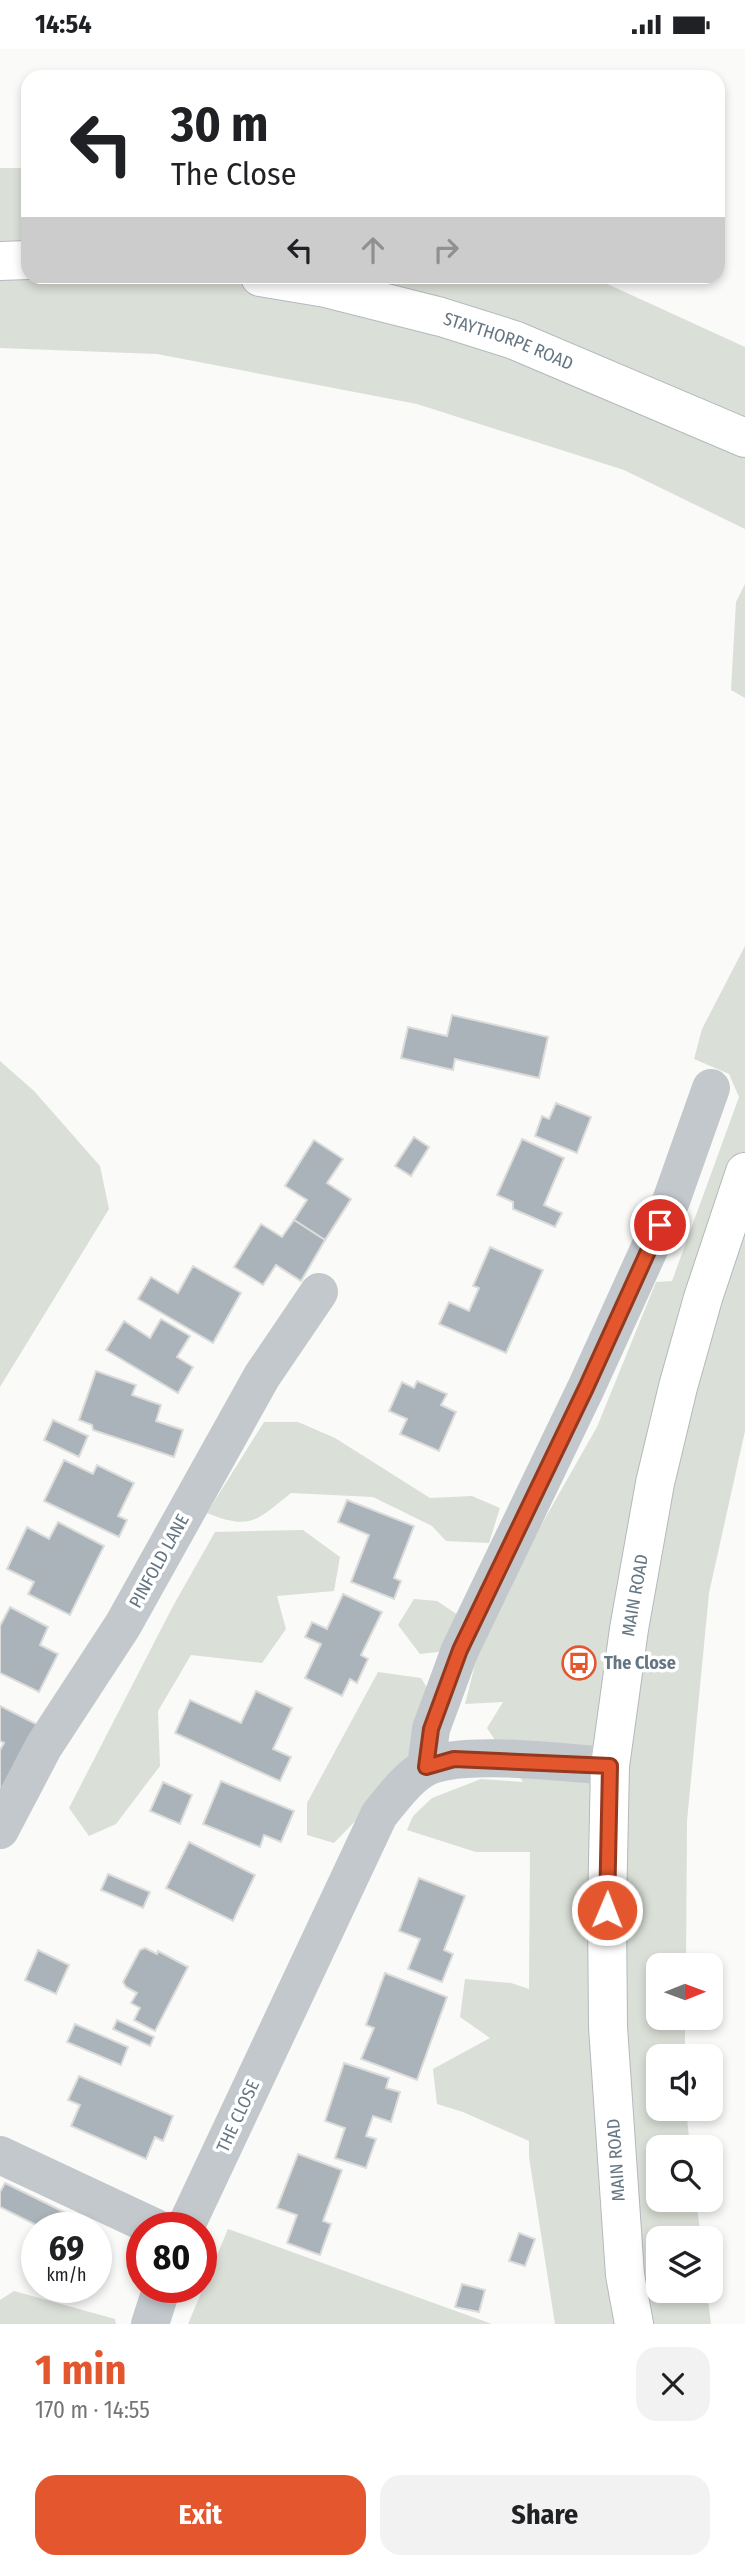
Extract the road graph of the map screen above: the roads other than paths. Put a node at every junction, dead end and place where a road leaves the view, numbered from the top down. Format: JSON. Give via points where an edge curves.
{"nodes":[{"id":1,"x":21,"y":260,"type":"edge"},
{"id":2,"x":0,"y":261,"type":"edge"},
{"id":3,"x":302,"y":284,"type":"edge"},
{"id":4,"x":745,"y":438,"type":"edge"},
{"id":5,"x":711,"y":1089,"type":"dead end"},
{"id":6,"x":745,"y":1172,"type":"edge"},
{"id":7,"x":319,"y":1292,"type":"dead end"},
{"id":8,"x":610,"y":1766,"type":"junction"},
{"id":9,"x":426,"y":1767,"type":"junction"},
{"id":10,"x":0,"y":1830,"type":"edge"},
{"id":11,"x":0,"y":2155,"type":"edge"},
{"id":12,"x":193,"y":2212,"type":"edge"},
{"id":13,"x":126,"y":2214,"type":"edge"},
{"id":14,"x":157,"y":2303,"type":"edge"},
{"id":15,"x":150,"y":2324,"type":"edge"},
{"id":16,"x":634,"y":2324,"type":"edge"}],
"edges":[{"from":1,"to":2,"type":"main road"},
{"from":3,"to":4,"type":"main road","name":"STAYTHORPE ROAD","via":[[441,317],[514,340]]},
{"from":5,"to":9,"type":"street","via":[[671,1201],[460,1650],[431,1729]]},
{"from":6,"to":8,"type":"main road","name":"MAIN ROAD","via":[[703,1298],[655,1483]]},
{"from":7,"to":10,"type":"street","name":"PINFOLD LANE","via":[[262,1376],[123,1625],[44,1746]]},
{"from":8,"to":9,"type":"street","name":"THE CLOSE","via":[[454,1759]]},
{"from":8,"to":16,"type":"main road","name":"MAIN ROAD","via":[[608,2027],[625,2274]]},
{"from":9,"to":12,"type":"street","name":"THE CLOSE","via":[[379,1815]]},
{"from":11,"to":13,"type":"street"},
{"from":14,"to":15,"type":"street"}]}
